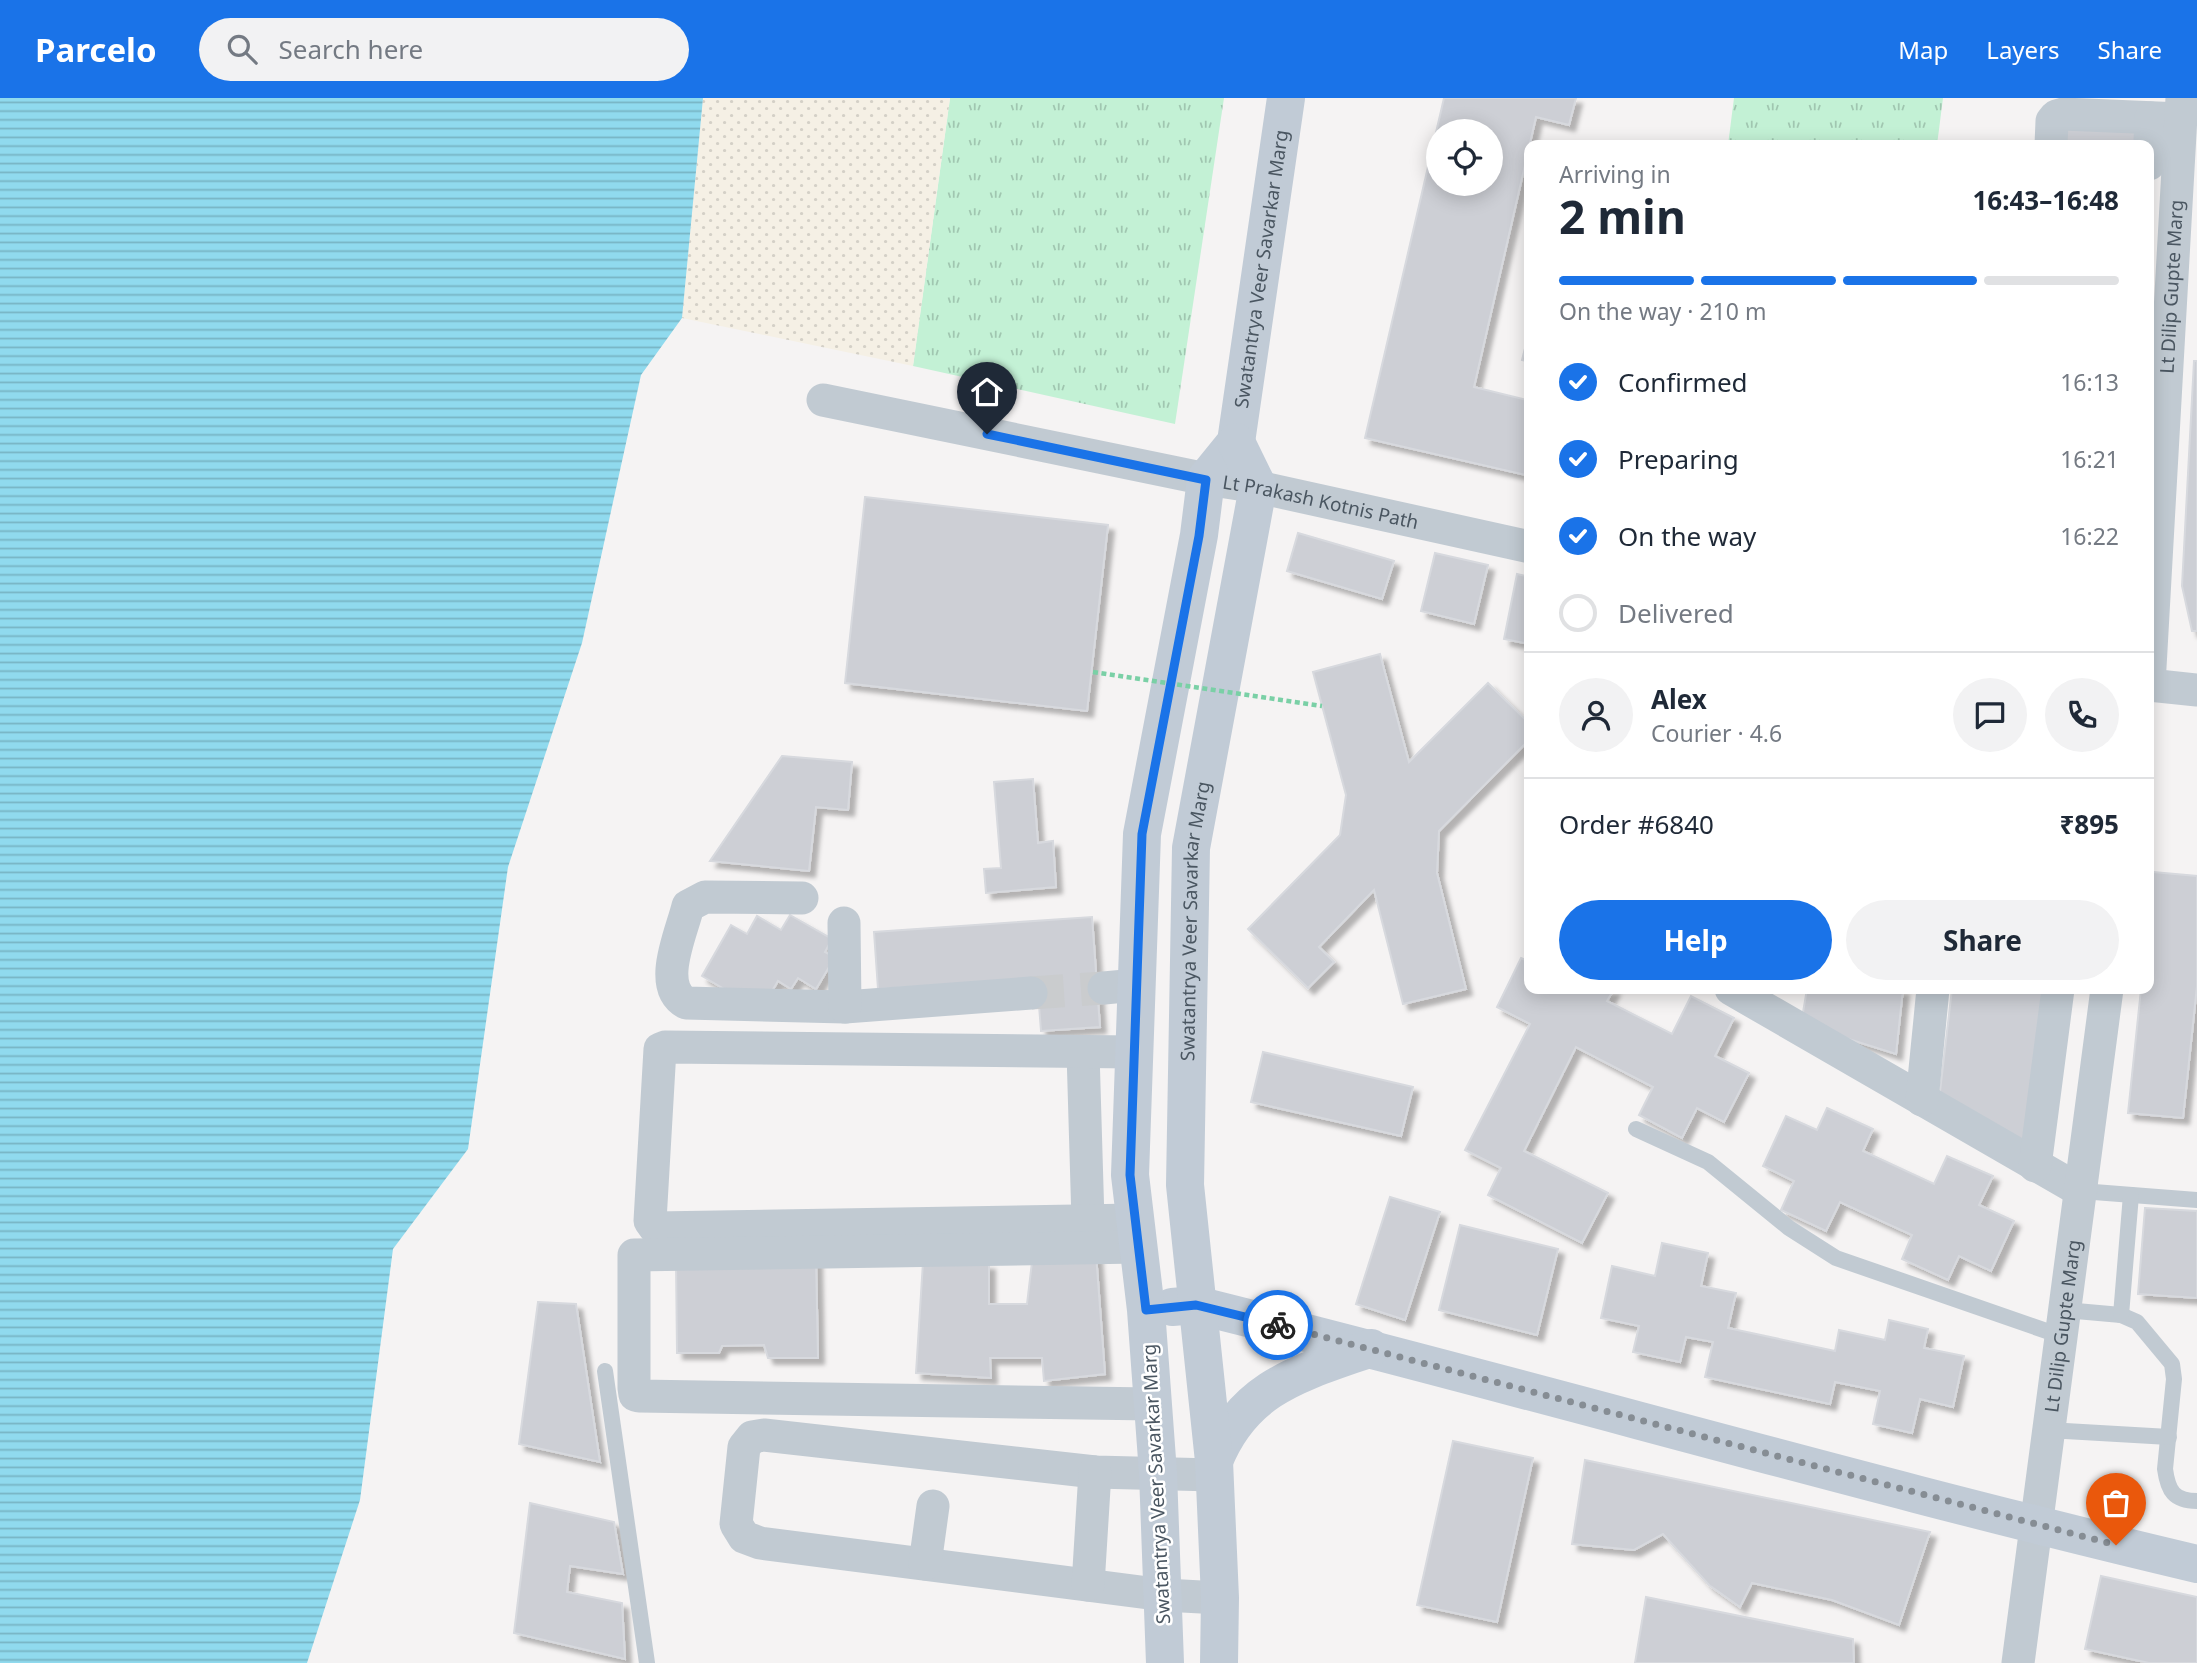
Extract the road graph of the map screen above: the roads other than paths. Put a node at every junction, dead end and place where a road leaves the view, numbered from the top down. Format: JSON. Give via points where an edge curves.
{"nodes":[{"id":1,"x":1286,"y":98,"type":"edge"},
{"id":2,"x":2172,"y":112,"type":"edge"},
{"id":3,"x":2051,"y":140,"type":"edge"},
{"id":4,"x":2154,"y":153,"type":"edge"},
{"id":5,"x":2163,"y":186,"type":"edge"},
{"id":6,"x":823,"y":400,"type":"dead end"},
{"id":7,"x":1236,"y":442,"type":"junction"},
{"id":8,"x":1206,"y":480,"type":"junction"},
{"id":9,"x":1258,"y":487,"type":"junction"},
{"id":10,"x":2154,"y":507,"type":"edge"},
{"id":11,"x":1524,"y":546,"type":"edge"},
{"id":12,"x":2154,"y":686,"type":"edge"},
{"id":13,"x":2197,"y":690,"type":"edge"},
{"id":14,"x":802,"y":898,"type":"dead end"},
{"id":15,"x":844,"y":923,"type":"dead end"},
{"id":16,"x":1031,"y":993,"type":"tunnel mouth"},
{"id":17,"x":1749,"y":994,"type":"edge"},
{"id":18,"x":1933,"y":994,"type":"edge"},
{"id":19,"x":2057,"y":994,"type":"edge"},
{"id":20,"x":2106,"y":994,"type":"edge"},
{"id":21,"x":1774,"y":1001,"type":"edge"},
{"id":22,"x":845,"y":1007,"type":"junction"},
{"id":23,"x":1083,"y":1052,"type":"junction"},
{"id":24,"x":1134,"y":1052,"type":"junction"},
{"id":25,"x":1923,"y":1100,"type":"junction"},
{"id":26,"x":1636,"y":1129,"type":"dead end"},
{"id":27,"x":2035,"y":1166,"type":"junction"},
{"id":28,"x":2081,"y":1191,"type":"junction"},
{"id":29,"x":2131,"y":1195,"type":"junction"},
{"id":30,"x":2197,"y":1200,"type":"edge"},
{"id":31,"x":1088,"y":1221,"type":"junction"},
{"id":32,"x":1137,"y":1233,"type":"junction"},
{"id":33,"x":1196,"y":1305,"type":"junction"},
{"id":34,"x":1146,"y":1310,"type":"junction"},
{"id":35,"x":2121,"y":1315,"type":"junction"},
{"id":36,"x":2063,"y":1323,"type":"junction"},
{"id":37,"x":1371,"y":1348,"type":"junction"},
{"id":38,"x":605,"y":1371,"type":"dead end"},
{"id":39,"x":1152,"y":1404,"type":"junction"},
{"id":40,"x":2049,"y":1430,"type":"junction"},
{"id":41,"x":2169,"y":1437,"type":"junction"},
{"id":42,"x":1214,"y":1468,"type":"junction"},
{"id":43,"x":1095,"y":1472,"type":"junction"},
{"id":44,"x":1158,"y":1473,"type":"junction"},
{"id":45,"x":2197,"y":1501,"type":"edge"},
{"id":46,"x":933,"y":1506,"type":"dead end"},
{"id":47,"x":2035,"y":1526,"type":"junction"},
{"id":48,"x":925,"y":1564,"type":"junction"},
{"id":49,"x":2197,"y":1564,"type":"edge"},
{"id":50,"x":1088,"y":1585,"type":"junction"},
{"id":51,"x":1164,"y":1595,"type":"junction"},
{"id":52,"x":1220,"y":1598,"type":"junction"},
{"id":53,"x":647,"y":1663,"type":"edge"},
{"id":54,"x":1165,"y":1663,"type":"edge"},
{"id":55,"x":1219,"y":1663,"type":"edge"},
{"id":56,"x":2018,"y":1663,"type":"edge"}],
"edges":[{"from":1,"to":7,"type":"main road","name":"Swatantrya Veer Savarkar Marg"},
{"from":2,"to":3,"type":"street","via":[[2056,116]]},
{"from":2,"to":4,"type":"street"},
{"from":2,"to":5,"type":"street","name":"Lt Dilip Gupte Marg"},
{"from":5,"to":10,"type":"street","name":"Lt Dilip Gupte Marg"},
{"from":6,"to":8,"type":"street","name":"Lt Prakash Kotnis Path"},
{"from":7,"to":8,"type":"main road"},
{"from":7,"to":9,"type":"main road"},
{"from":8,"to":9,"type":"street","name":"Lt Prakash Kotnis Path"},
{"from":8,"to":24,"type":"main road","name":"Swatantrya Veer Savarkar Marg","via":[[1142,834],[1120,986]]},
{"from":9,"to":11,"type":"street","name":"Lt Prakash Kotnis Path"},
{"from":9,"to":33,"type":"main road","name":"Swatantrya Veer Savarkar Marg","via":[[1191,848],[1185,1185]]},
{"from":12,"to":13,"type":"street"},
{"from":14,"to":22,"type":"street","via":[[694,900],[688,905],[671,988],[686,1003]]},
{"from":15,"to":22,"type":"street"},
{"from":16,"to":22,"type":"street"},
{"from":17,"to":21,"type":"street"},
{"from":18,"to":25,"type":"street"},
{"from":19,"to":27,"type":"street"},
{"from":20,"to":28,"type":"street","name":"Lt Dilip Gupte Marg"},
{"from":21,"to":25,"type":"street"},
{"from":23,"to":24,"type":"street"},
{"from":23,"to":31,"type":"street"},
{"from":23,"to":31,"type":"street","via":[[660,1049],[649,1222],[655,1228]]},
{"from":24,"to":32,"type":"main road","name":"Swatantrya Veer Savarkar Marg","via":[[1130,1175]]},
{"from":25,"to":27,"type":"street"},
{"from":26,"to":36,"type":"lane","via":[[1708,1162],[1789,1228],[1836,1258]]},
{"from":27,"to":28,"type":"street"},
{"from":28,"to":29,"type":"lane"},
{"from":28,"to":36,"type":"street","name":"Lt Dilip Gupte Marg"},
{"from":29,"to":30,"type":"lane"},
{"from":29,"to":35,"type":"lane"},
{"from":31,"to":32,"type":"street"},
{"from":32,"to":34,"type":"main road","name":"Swatantrya Veer Savarkar Marg"},
{"from":32,"to":39,"type":"street","via":[[634,1255],[634,1388],[639,1396]]},
{"from":33,"to":34,"type":"main road"},
{"from":33,"to":37,"type":"main road"},
{"from":33,"to":42,"type":"main road","name":"Swatantrya Veer Savarkar Marg"},
{"from":34,"to":39,"type":"main road","name":"Swatantrya Veer Savarkar Marg"},
{"from":35,"to":36,"type":"lane"},
{"from":35,"to":41,"type":"lane","via":[[2137,1322],[2172,1364],[2175,1380]]},
{"from":36,"to":40,"type":"street","name":"Lt Dilip Gupte Marg"},
{"from":37,"to":42,"type":"main road","via":[[1292,1376],[1255,1401],[1226,1432]]},
{"from":37,"to":47,"type":"main road"},
{"from":38,"to":53,"type":"lane"},
{"from":39,"to":44,"type":"main road","name":"Swatantrya Veer Savarkar Marg"},
{"from":40,"to":41,"type":"lane"},
{"from":40,"to":47,"type":"street","name":"Lt Dilip Gupte Marg"},
{"from":41,"to":45,"type":"lane","via":[[2165,1469],[2170,1493]]},
{"from":42,"to":44,"type":"street"},
{"from":42,"to":52,"type":"main road","name":"Swatantrya Veer Savarkar Marg"},
{"from":43,"to":44,"type":"street"},
{"from":43,"to":48,"type":"street","via":[[764,1436],[747,1442],[736,1524],[744,1537],[760,1543]]},
{"from":43,"to":50,"type":"street"},
{"from":44,"to":51,"type":"main road","name":"Swatantrya Veer Savarkar Marg"},
{"from":46,"to":48,"type":"street"},
{"from":47,"to":49,"type":"main road"},
{"from":47,"to":56,"type":"street","name":"Lt Dilip Gupte Marg"},
{"from":48,"to":50,"type":"street"},
{"from":50,"to":51,"type":"street"},
{"from":51,"to":52,"type":"street"},
{"from":51,"to":54,"type":"main road","name":"Swatantrya Veer Savarkar Marg"},
{"from":52,"to":55,"type":"main road","name":"Swatantrya Veer Savarkar Marg"}]}
